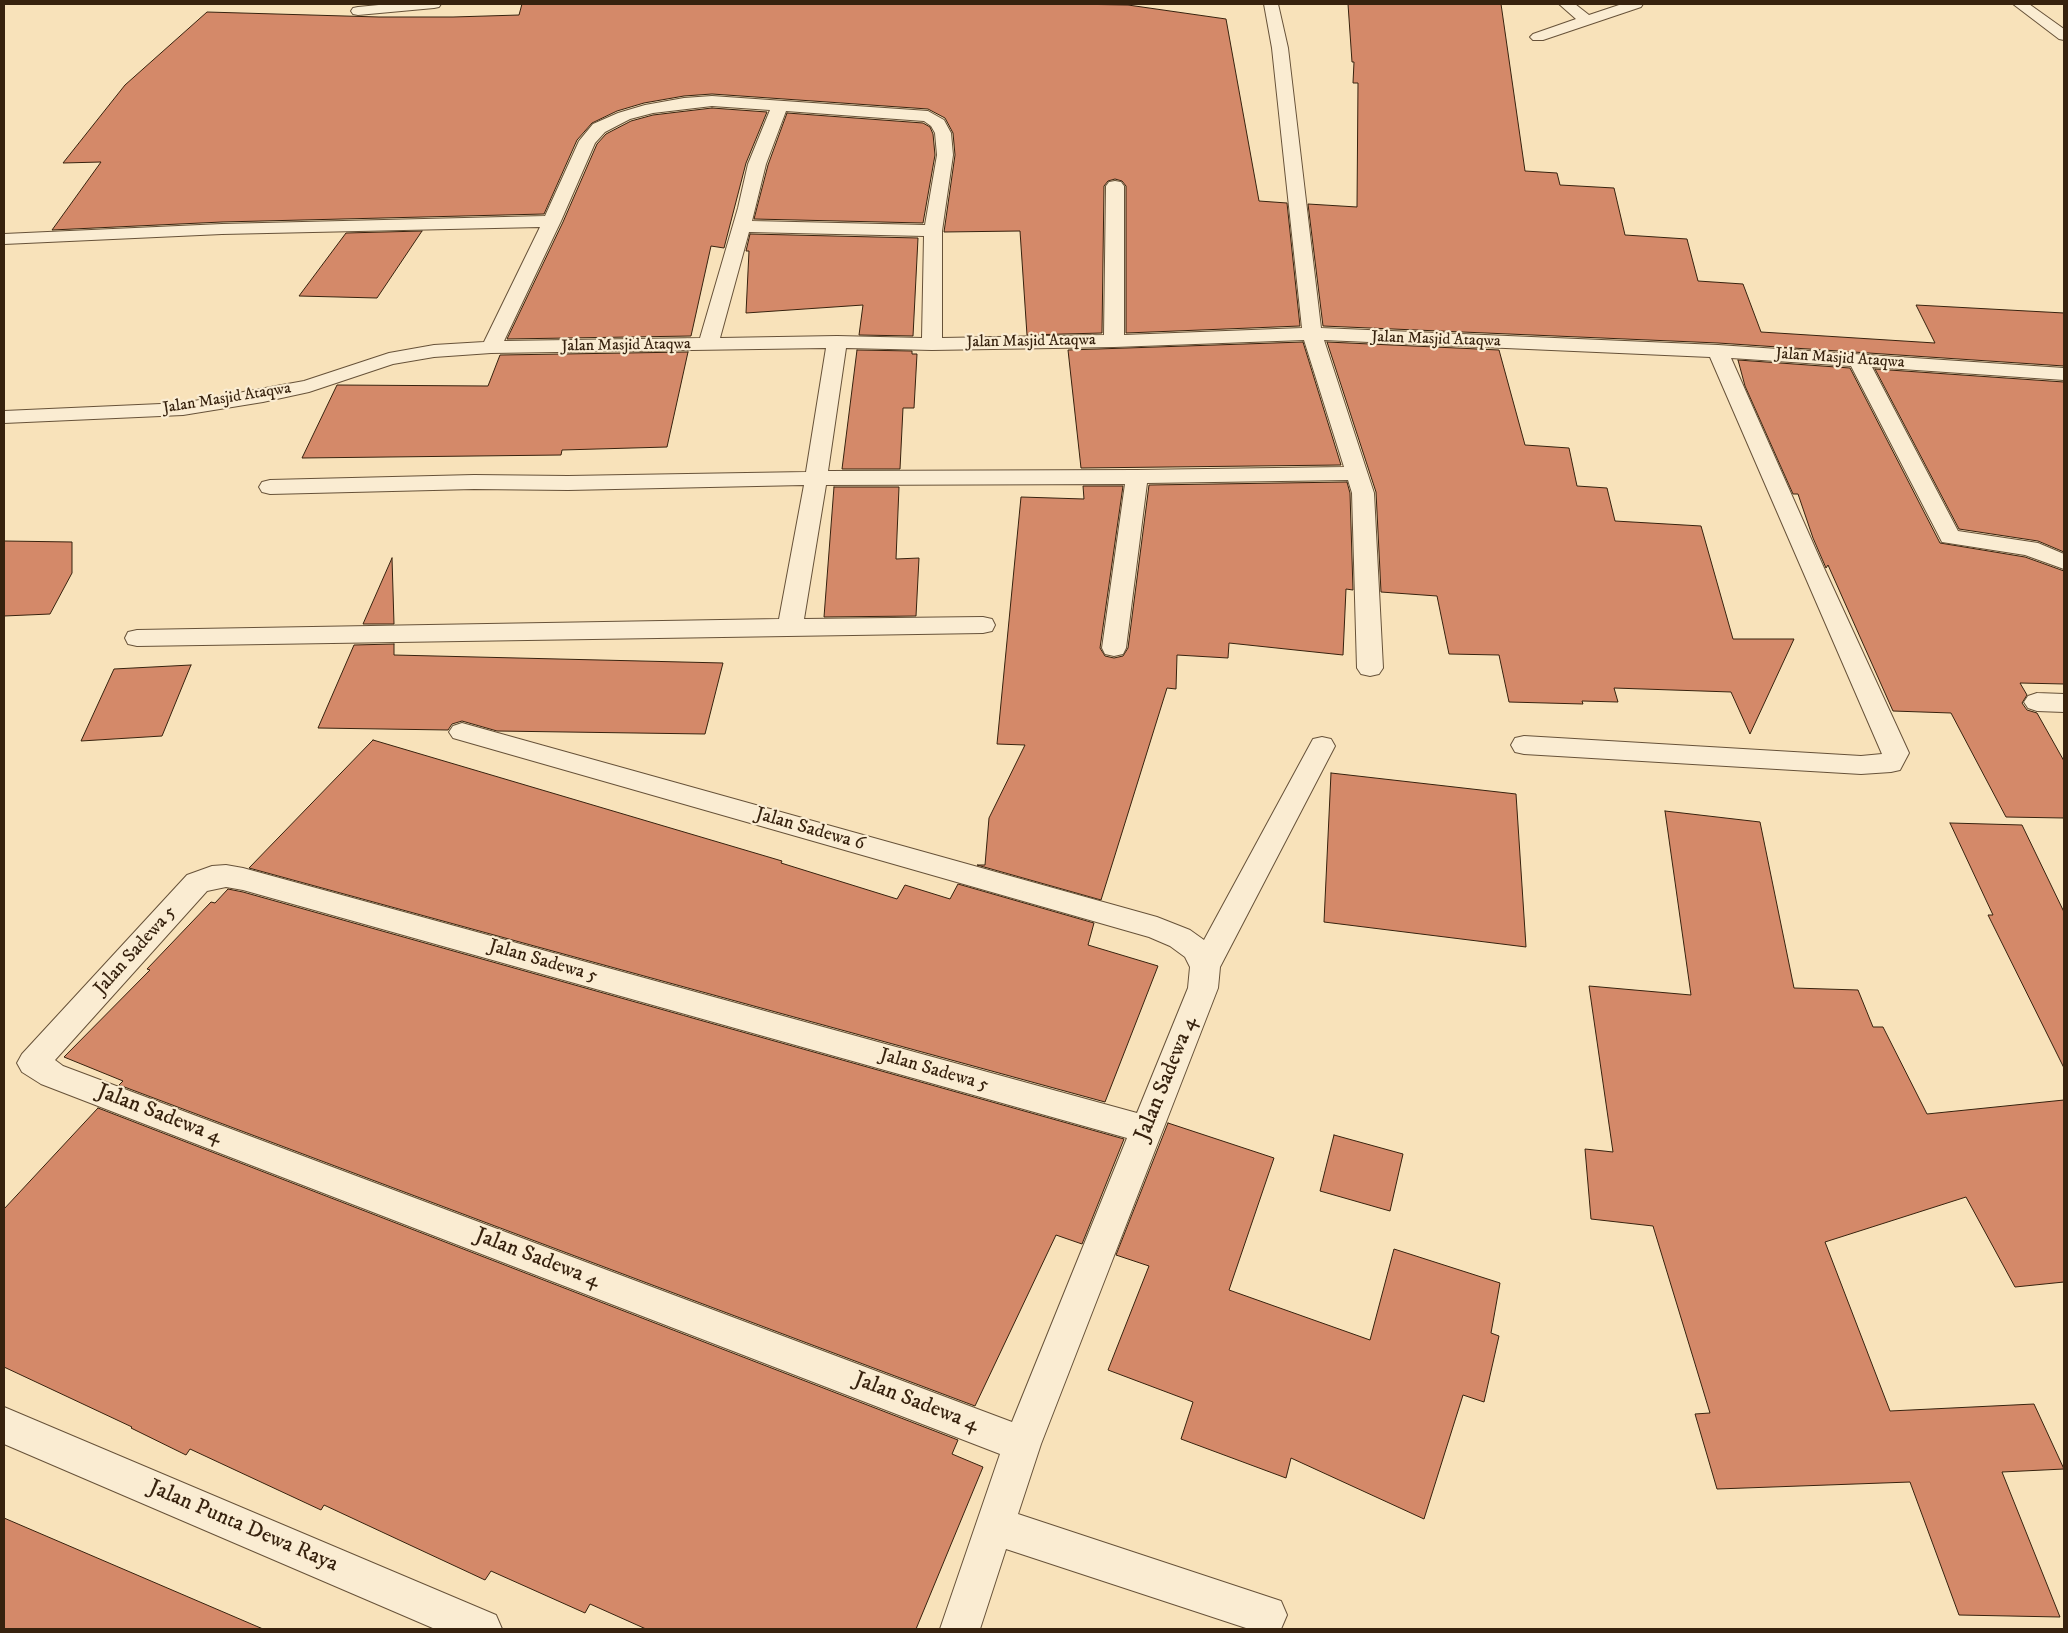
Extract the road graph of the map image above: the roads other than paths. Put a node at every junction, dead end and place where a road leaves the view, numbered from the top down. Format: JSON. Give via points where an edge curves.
{"nodes":[{"id":1,"x":434,"y":4,"type":"edge"},
{"id":2,"x":1271,"y":4,"type":"edge"},
{"id":3,"x":1566,"y":4,"type":"edge"},
{"id":4,"x":1636,"y":4,"type":"edge"},
{"id":5,"x":2020,"y":4,"type":"edge"},
{"id":6,"x":358,"y":12,"type":"dead end"},
{"id":7,"x":1587,"y":21,"type":"junction"},
{"id":8,"x":2064,"y":36,"type":"edge"},
{"id":9,"x":1538,"y":37,"type":"dead end"},
{"id":10,"x":779,"y":107,"type":"junction"},
{"id":11,"x":1115,"y":186,"type":"dead end"},
{"id":12,"x":552,"y":221,"type":"junction"},
{"id":13,"x":741,"y":226,"type":"junction"},
{"id":14,"x":933,"y":231,"type":"junction"},
{"id":15,"x":4,"y":239,"type":"edge"},
{"id":16,"x":1312,"y":334,"type":"junction"},
{"id":17,"x":1114,"y":341,"type":"junction"},
{"id":18,"x":837,"y":342,"type":"junction"},
{"id":19,"x":932,"y":344,"type":"junction"},
{"id":20,"x":708,"y":345,"type":"junction"},
{"id":21,"x":491,"y":347,"type":"junction"},
{"id":22,"x":1718,"y":351,"type":"junction"},
{"id":23,"x":1858,"y":359,"type":"junction"},
{"id":24,"x":2064,"y":374,"type":"edge"},
{"id":25,"x":6,"y":426,"type":"edge"},
{"id":26,"x":1357,"y":473,"type":"junction"},
{"id":27,"x":1137,"y":477,"type":"junction"},
{"id":28,"x":816,"y":478,"type":"junction"},
{"id":29,"x":270,"y":487,"type":"dead end"},
{"id":30,"x":2064,"y":562,"type":"edge"},
{"id":31,"x":983,"y":625,"type":"dead end"},
{"id":32,"x":790,"y":626,"type":"junction"},
{"id":33,"x":137,"y":638,"type":"dead end"},
{"id":34,"x":1114,"y":648,"type":"dead end"},
{"id":35,"x":1370,"y":668,"type":"dead end"},
{"id":36,"x":2037,"y":702,"type":"dead end"},
{"id":37,"x":2064,"y":703,"type":"edge"},
{"id":38,"x":462,"y":732,"type":"dead end"},
{"id":39,"x":1524,"y":745,"type":"dead end"},
{"id":40,"x":1322,"y":746,"type":"dead end"},
{"id":41,"x":1205,"y":967,"type":"junction"},
{"id":42,"x":52,"y":1074,"type":"joint"},
{"id":43,"x":1146,"y":1130,"type":"junction"},
{"id":44,"x":4,"y":1425,"type":"edge"},
{"id":45,"x":1022,"y":1444,"type":"junction"},
{"id":46,"x":995,"y":1526,"type":"junction"},
{"id":47,"x":1267,"y":1615,"type":"dead end"},
{"id":48,"x":482,"y":1629,"type":"edge"},
{"id":49,"x":960,"y":1629,"type":"edge"}],
"edges":[{"from":1,"to":6,"type":"street"},
{"from":2,"to":16,"type":"street","via":[[1280,48]]},
{"from":3,"to":7,"type":"street"},
{"from":4,"to":7,"type":"street"},
{"from":5,"to":8,"type":"street"},
{"from":7,"to":9,"type":"street"},
{"from":10,"to":12,"type":"street","via":[[684,103],[651,108],[599,128],[587,141]]},
{"from":10,"to":13,"type":"street","via":[[756,164]]},
{"from":10,"to":14,"type":"street","via":[[928,116],[938,123],[945,155]]},
{"from":11,"to":17,"type":"street"},
{"from":12,"to":15,"type":"street"},
{"from":12,"to":21,"type":"street"},
{"from":13,"to":14,"type":"street"},
{"from":13,"to":20,"type":"street"},
{"from":14,"to":19,"type":"street"},
{"from":16,"to":17,"type":"street","name":"Jalan Masjid Ataqwa"},
{"from":16,"to":22,"type":"street","name":"Jalan Masjid Ataqwa"},
{"from":16,"to":26,"type":"street"},
{"from":17,"to":19,"type":"street","name":"Jalan Masjid Ataqwa"},
{"from":18,"to":19,"type":"street","name":"Jalan Masjid Ataqwa"},
{"from":18,"to":20,"type":"street","name":"Jalan Masjid Ataqwa"},
{"from":18,"to":28,"type":"street"},
{"from":20,"to":21,"type":"street","name":"Jalan Masjid Ataqwa"},
{"from":21,"to":25,"type":"street","name":"Jalan Masjid Ataqwa","via":[[434,351],[389,359],[309,386],[183,409]]},
{"from":22,"to":23,"type":"street","name":"Jalan Masjid Ataqwa"},
{"from":22,"to":39,"type":"street","via":[[1896,752],[1891,763],[1861,765]]},
{"from":23,"to":24,"type":"street","name":"Jalan Masjid Ataqwa"},
{"from":23,"to":30,"type":"street","via":[[1950,537],[2030,548]]},
{"from":26,"to":27,"type":"street"},
{"from":26,"to":35,"type":"street","via":[[1363,494]]},
{"from":27,"to":28,"type":"street"},
{"from":27,"to":34,"type":"street"},
{"from":28,"to":29,"type":"street"},
{"from":28,"to":32,"type":"street"},
{"from":31,"to":32,"type":"street"},
{"from":32,"to":33,"type":"street"},
{"from":36,"to":37,"type":"street"},
{"from":38,"to":41,"type":"street","name":"Jalan Sadewa 6","via":[[1157,928],[1196,949]]},
{"from":40,"to":41,"type":"street"},
{"from":41,"to":43,"type":"street","name":"Jalan Sadewa 4","via":[[1204,988]]},
{"from":42,"to":43,"type":"street","name":"Jalan Sadewa 5","via":[[32,1063],[197,883],[226,876]]},
{"from":42,"to":45,"type":"street","name":"Jalan Sadewa 4"},
{"from":43,"to":45,"type":"street","name":"Jalan Sadewa 4"},
{"from":44,"to":48,"type":"street","name":"Jalan Punta Dewa Raya"},
{"from":45,"to":46,"type":"street","name":"Jalan Sadewa 4"},
{"from":46,"to":47,"type":"street"},
{"from":46,"to":49,"type":"street","name":"Jalan Sadewa 4"}]}
